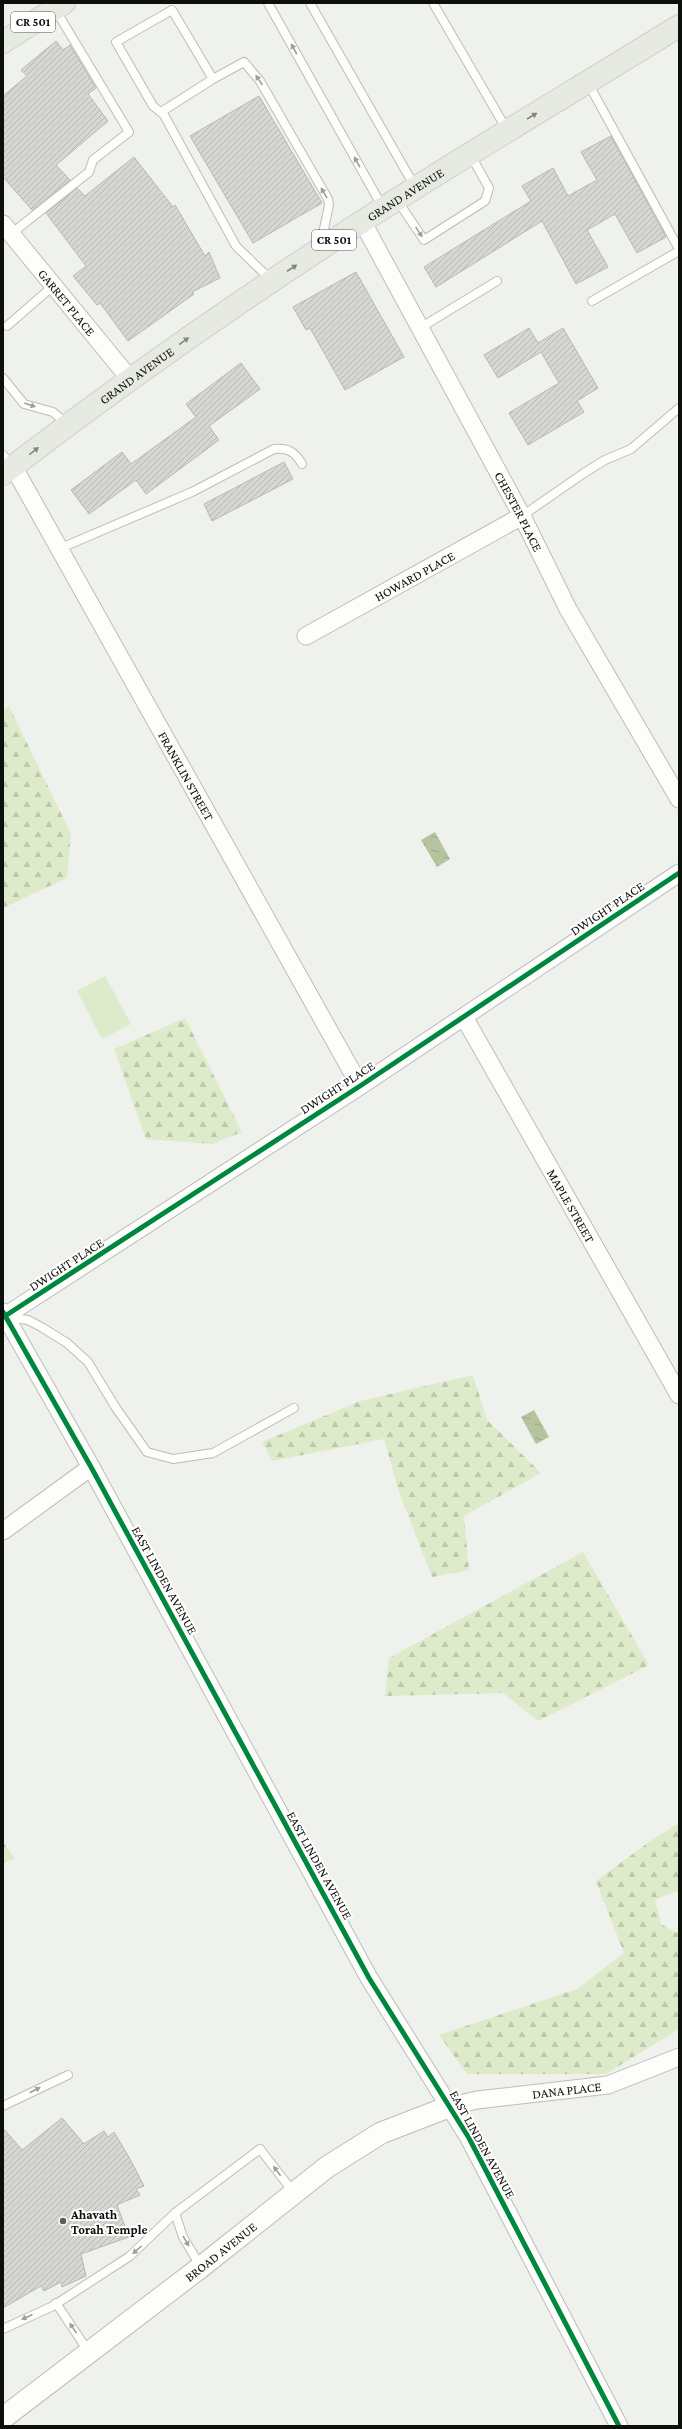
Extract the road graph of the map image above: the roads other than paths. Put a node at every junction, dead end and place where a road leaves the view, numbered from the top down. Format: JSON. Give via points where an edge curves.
{"nodes":[{"id":1,"x":268,"y":3,"type":"edge"},
{"id":2,"x":310,"y":3,"type":"edge"},
{"id":3,"x":433,"y":3,"type":"edge"},
{"id":4,"x":59,"y":6,"type":"edge"},
{"id":5,"x":679,"y":26,"type":"edge"},
{"id":6,"x":3,"y":42,"type":"edge"},
{"id":7,"x":213,"y":80,"type":"junction"},
{"id":8,"x":588,"y":82,"type":"junction"},
{"id":9,"x":161,"y":112,"type":"junction"},
{"id":10,"x":508,"y":131,"type":"junction"},
{"id":11,"x":470,"y":154,"type":"junction"},
{"id":12,"x":416,"y":188,"type":"junction"},
{"id":13,"x":390,"y":204,"type":"junction"},
{"id":14,"x":362,"y":221,"type":"junction"},
{"id":15,"x":7,"y":229,"type":"edge"},
{"id":16,"x":331,"y":242,"type":"junction"},
{"id":17,"x":679,"y":250,"type":"edge"},
{"id":18,"x":272,"y":281,"type":"junction"},
{"id":19,"x":497,"y":281,"type":"dead end"},
{"id":20,"x":53,"y":286,"type":"junction"},
{"id":21,"x":592,"y":301,"type":"dead end"},
{"id":22,"x":7,"y":326,"type":"dead end"},
{"id":23,"x":420,"y":328,"type":"junction"},
{"id":24,"x":3,"y":378,"type":"edge"},
{"id":25,"x":130,"y":379,"type":"junction"},
{"id":26,"x":679,"y":408,"type":"edge"},
{"id":27,"x":68,"y":425,"type":"junction"},
{"id":28,"x":302,"y":464,"type":"dead end"},
{"id":29,"x":6,"y":465,"type":"edge"},
{"id":30,"x":522,"y":516,"type":"junction"},
{"id":31,"x":61,"y":548,"type":"junction"},
{"id":32,"x":306,"y":636,"type":"dead end"},
{"id":33,"x":679,"y":799,"type":"edge"},
{"id":34,"x":679,"y":873,"type":"edge"},
{"id":35,"x":464,"y":1017,"type":"junction"},
{"id":36,"x":360,"y":1086,"type":"junction"},
{"id":37,"x":4,"y":1314,"type":"edge"},
{"id":38,"x":679,"y":1395,"type":"edge"},
{"id":39,"x":294,"y":1408,"type":"dead end"},
{"id":40,"x":91,"y":1468,"type":"junction"},
{"id":41,"x":3,"y":1532,"type":"edge"},
{"id":42,"x":679,"y":2057,"type":"edge"},
{"id":43,"x":68,"y":2074,"type":"dead end"},
{"id":44,"x":3,"y":2106,"type":"edge"},
{"id":45,"x":451,"y":2106,"type":"junction"},
{"id":46,"x":294,"y":2193,"type":"junction"},
{"id":47,"x":175,"y":2213,"type":"junction"},
{"id":48,"x":201,"y":2267,"type":"junction"},
{"id":49,"x":56,"y":2303,"type":"junction"},
{"id":50,"x":3,"y":2329,"type":"edge"},
{"id":51,"x":89,"y":2352,"type":"junction"},
{"id":52,"x":3,"y":2418,"type":"edge"},
{"id":53,"x":619,"y":2426,"type":"edge"}],
"edges":[{"from":13,"to":1,"type":"lane","one_way":true},
{"from":2,"to":12,"type":"lane"},
{"from":3,"to":10,"type":"lane"},
{"from":4,"to":6,"type":"main road","number":"CR 501"},
{"from":4,"to":15,"type":"lane","via":[[129,132],[93,160],[89,172]]},
{"from":5,"to":8,"type":"main road","name":"GRAND AVENUE","number":"CR 501"},
{"from":7,"to":9,"type":"lane"},
{"from":7,"to":9,"type":"lane","via":[[172,10],[118,40],[117,45],[153,106]]},
{"from":16,"to":7,"type":"lane","one_way":true,"via":[[324,229],[330,205],[328,199],[260,81],[244,62]]},
{"from":10,"to":8,"type":"main road","name":"GRAND AVENUE","number":"CR 501","one_way":true},
{"from":8,"to":17,"type":"lane"},
{"from":9,"to":18,"type":"lane","via":[[236,246]]},
{"from":10,"to":11,"type":"main road","name":"GRAND AVENUE","number":"CR 501"},
{"from":11,"to":12,"type":"main road","name":"GRAND AVENUE","number":"CR 501"},
{"from":13,"to":11,"type":"lane","one_way":true,"via":[[424,240],[485,201],[490,188]]},
{"from":12,"to":13,"type":"main road","name":"GRAND AVENUE","number":"CR 501"},
{"from":13,"to":14,"type":"main road","name":"GRAND AVENUE","number":"CR 501"},
{"from":14,"to":16,"type":"main road","name":"GRAND AVENUE","number":"CR 501"},
{"from":14,"to":23,"type":"street","name":"CHESTER PLACE"},
{"from":15,"to":20,"type":"street","name":"GARRET PLACE"},
{"from":18,"to":16,"type":"main road","name":"GRAND AVENUE","number":"CR 501","one_way":true},
{"from":17,"to":21,"type":"lane"},
{"from":25,"to":18,"type":"main road","name":"GRAND AVENUE","number":"CR 501","one_way":true},
{"from":19,"to":23,"type":"lane"},
{"from":20,"to":22,"type":"lane"},
{"from":20,"to":25,"type":"street","name":"GARRET PLACE"},
{"from":23,"to":30,"type":"street","name":"CHESTER PLACE"},
{"from":24,"to":27,"type":"lane","one_way":true,"via":[[24,404],[53,412]]},
{"from":25,"to":27,"type":"main road","name":"GRAND AVENUE","number":"CR 501"},
{"from":26,"to":30,"type":"lane","via":[[631,449],[589,470]]},
{"from":29,"to":27,"type":"main road","name":"GRAND AVENUE","number":"CR 501","one_way":true},
{"from":28,"to":31,"type":"lane","via":[[296,454],[287,448],[274,448],[192,492]]},
{"from":29,"to":31,"type":"street","name":"FRANKLIN STREET"},
{"from":30,"to":32,"type":"street","name":"HOWARD PLACE"},
{"from":30,"to":33,"type":"street","name":"CHESTER PLACE","via":[[568,609]]},
{"from":31,"to":36,"type":"street","name":"FRANKLIN STREET","via":[[176,760]]},
{"from":34,"to":35,"type":"street","name":"DWIGHT PLACE"},
{"from":35,"to":36,"type":"street","name":"DWIGHT PLACE"},
{"from":35,"to":38,"type":"street","name":"MAPLE STREET"},
{"from":36,"to":37,"type":"street","name":"DWIGHT PLACE"},
{"from":37,"to":39,"type":"lane","via":[[38,1325],[67,1343],[88,1362],[147,1452],[173,1459],[213,1453]]},
{"from":37,"to":40,"type":"street","name":"EAST LINDEN AVENUE"},
{"from":40,"to":41,"type":"street"},
{"from":40,"to":45,"type":"street","name":"EAST LINDEN AVENUE","via":[[369,1978]]},
{"from":42,"to":45,"type":"street","name":"DANA PLACE","via":[[608,2085],[477,2100]]},
{"from":44,"to":43,"type":"lane","one_way":true},
{"from":45,"to":46,"type":"street","name":"BROAD AVENUE","via":[[370,2139],[327,2167]]},
{"from":45,"to":53,"type":"street","name":"EAST LINDEN AVENUE"},
{"from":46,"to":47,"type":"lane","one_way":true,"via":[[260,2149]]},
{"from":46,"to":48,"type":"street","name":"BROAD AVENUE"},
{"from":47,"to":48,"type":"lane","one_way":true,"via":[[183,2237]]},
{"from":47,"to":49,"type":"lane","one_way":true,"via":[[130,2256]]},
{"from":48,"to":51,"type":"street","name":"BROAD AVENUE"},
{"from":49,"to":50,"type":"lane","one_way":true},
{"from":51,"to":49,"type":"lane","one_way":true},
{"from":51,"to":52,"type":"street","name":"BROAD AVENUE"}]}
